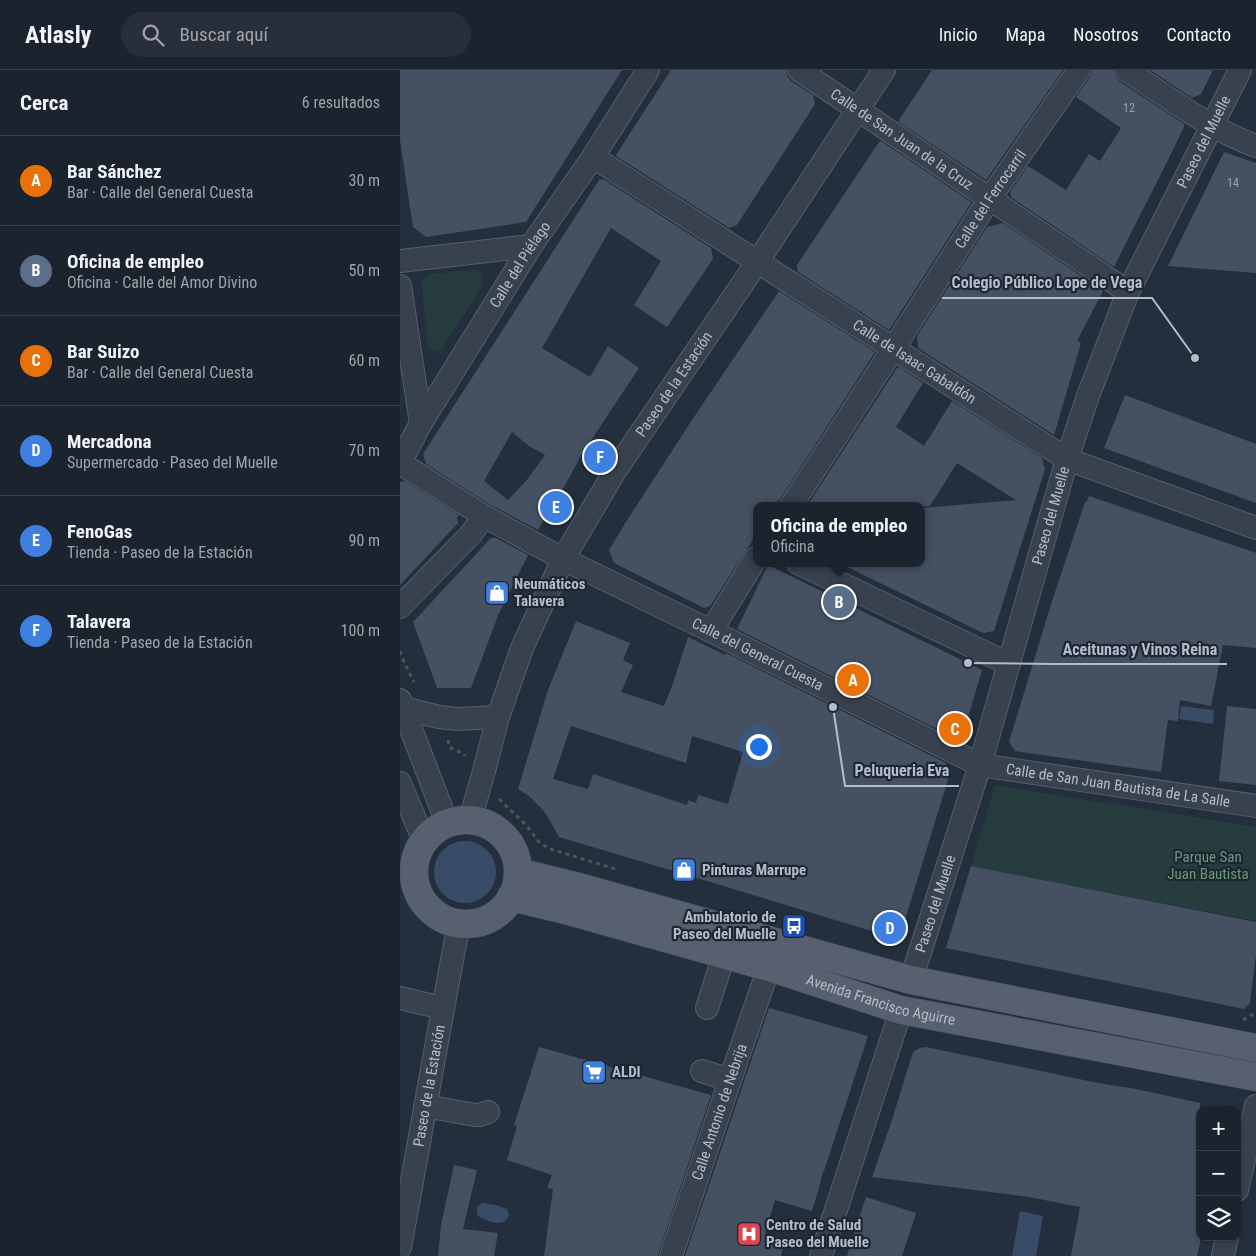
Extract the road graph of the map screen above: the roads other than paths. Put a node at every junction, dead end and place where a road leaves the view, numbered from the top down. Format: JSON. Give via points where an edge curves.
{"nodes":[{"id":1,"x":648,"y":70,"type":"edge"},
{"id":2,"x":799,"y":70,"type":"edge"},
{"id":3,"x":884,"y":70,"type":"edge"},
{"id":4,"x":1078,"y":70,"type":"edge"},
{"id":5,"x":1126,"y":70,"type":"edge"},
{"id":6,"x":1240,"y":70,"type":"edge"},
{"id":7,"x":858,"y":109,"type":"junction"},
{"id":8,"x":1212,"y":126,"type":"junction"},
{"id":9,"x":1256,"y":146,"type":"edge"},
{"id":10,"x":593,"y":157,"type":"junction"},
{"id":11,"x":990,"y":198,"type":"junction"},
{"id":12,"x":531,"y":246,"type":"junction"},
{"id":13,"x":758,"y":261,"type":"junction"},
{"id":14,"x":400,"y":262,"type":"edge"},
{"id":15,"x":400,"y":286,"type":"edge"},
{"id":16,"x":1128,"y":292,"type":"junction"},
{"id":17,"x":893,"y":349,"type":"junction"},
{"id":18,"x":421,"y":424,"type":"junction"},
{"id":19,"x":1068,"y":459,"type":"junction"},
{"id":20,"x":400,"y":463,"type":"edge"},
{"id":21,"x":794,"y":502,"type":"edge"},
{"id":22,"x":484,"y":516,"type":"junction"},
{"id":23,"x":1256,"y":528,"type":"edge"},
{"id":24,"x":563,"y":559,"type":"junction"},
{"id":25,"x":753,"y":563,"type":"edge"},
{"id":26,"x":806,"y":567,"type":"edge"},
{"id":27,"x":400,"y":607,"type":"edge"},
{"id":28,"x":711,"y":631,"type":"junction"},
{"id":29,"x":1010,"y":664,"type":"junction"},
{"id":30,"x":407,"y":698,"type":"edge"},
{"id":31,"x":498,"y":717,"type":"junction"},
{"id":32,"x":980,"y":765,"type":"junction"},
{"id":33,"x":400,"y":783,"type":"edge"},
{"id":34,"x":1256,"y":806,"type":"edge"},
{"id":35,"x":459,"y":822,"type":"junction"},
{"id":36,"x":414,"y":845,"type":"edge"},
{"id":37,"x":407,"y":880,"type":"edge"},
{"id":38,"x":515,"y":884,"type":"junction"},
{"id":39,"x":459,"y":924,"type":"junction"},
{"id":40,"x":724,"y":955,"type":"junction"},
{"id":41,"x":769,"y":967,"type":"junction"},
{"id":42,"x":911,"y":980,"type":"junction"},
{"id":43,"x":400,"y":998,"type":"edge"},
{"id":44,"x":442,"y":1008,"type":"junction"},
{"id":45,"x":707,"y":1008,"type":"dead end"},
{"id":46,"x":901,"y":1010,"type":"junction"},
{"id":47,"x":1256,"y":1048,"type":"edge"},
{"id":48,"x":702,"y":1071,"type":"dead end"},
{"id":49,"x":1256,"y":1077,"type":"edge"},
{"id":50,"x":730,"y":1080,"type":"junction"},
{"id":51,"x":425,"y":1106,"type":"junction"},
{"id":52,"x":1256,"y":1106,"type":"edge"},
{"id":53,"x":488,"y":1112,"type":"dead end"},
{"id":54,"x":1241,"y":1172,"type":"edge"},
{"id":55,"x":1226,"y":1241,"type":"edge"},
{"id":56,"x":400,"y":1247,"type":"edge"},
{"id":57,"x":671,"y":1256,"type":"edge"},
{"id":58,"x":821,"y":1256,"type":"edge"},
{"id":59,"x":1223,"y":1256,"type":"edge"}],
"edges":[{"from":1,"to":10,"type":"street","name":"Calle del Piélago"},
{"from":2,"to":7,"type":"street","name":"Calle de San Juan de la Cruz"},
{"from":3,"to":7,"type":"street","name":"Paseo de la Estación"},
{"from":4,"to":11,"type":"street","name":"Calle del Ferrocarril"},
{"from":5,"to":8,"type":"street"},
{"from":6,"to":8,"type":"street","name":"Paseo del Muelle"},
{"from":7,"to":11,"type":"street","name":"Calle de San Juan de la Cruz"},
{"from":7,"to":13,"type":"street","name":"Paseo de la Estación"},
{"from":8,"to":9,"type":"street"},
{"from":8,"to":16,"type":"street","name":"Paseo del Muelle"},
{"from":10,"to":12,"type":"street","name":"Calle del Piélago"},
{"from":10,"to":13,"type":"street","name":"Calle de Isaac Gabaldón"},
{"from":11,"to":16,"type":"street","name":"Calle de San Juan de la Cruz"},
{"from":11,"to":17,"type":"street","name":"Calle del Ferrocarril"},
{"from":12,"to":14,"type":"street"},
{"from":12,"to":18,"type":"street","name":"Calle del Piélago"},
{"from":13,"to":17,"type":"street","name":"Calle de Isaac Gabaldón"},
{"from":13,"to":24,"type":"street","name":"Paseo de la Estación","via":[[615,471]]},
{"from":15,"to":18,"type":"street"},
{"from":16,"to":19,"type":"street","name":"Paseo del Muelle"},
{"from":17,"to":19,"type":"street","name":"Calle de Isaac Gabaldón"},
{"from":17,"to":21,"type":"street","name":"Calle del Ferrocarril"},
{"from":18,"to":20,"type":"street","name":"Calle del Piélago"},
{"from":19,"to":23,"type":"street","name":"Calle de Isaac Gabaldón"},
{"from":19,"to":29,"type":"street","name":"Paseo del Muelle"},
{"from":20,"to":22,"type":"street","name":"Calle del General Cuesta"},
{"from":22,"to":24,"type":"street","name":"Calle del General Cuesta"},
{"from":22,"to":27,"type":"street","via":[[471,534]]},
{"from":24,"to":28,"type":"street","name":"Calle del General Cuesta"},
{"from":24,"to":31,"type":"street","name":"Paseo de la Estación","via":[[522,648]]},
{"from":25,"to":28,"type":"street"},
{"from":26,"to":29,"type":"street"},
{"from":28,"to":32,"type":"street","name":"Calle del General Cuesta"},
{"from":29,"to":32,"type":"street","name":"Paseo del Muelle"},
{"from":30,"to":31,"type":"street","via":[[439,717]]},
{"from":30,"to":35,"type":"street"},
{"from":31,"to":35,"type":"street","name":"Paseo de la Estación"},
{"from":32,"to":34,"type":"street","name":"Calle de San Juan Bautista de La Salle"},
{"from":32,"to":42,"type":"street","name":"Paseo del Muelle"},
{"from":33,"to":36,"type":"street"},
{"from":35,"to":36,"type":"main road","via":[[438,828]]},
{"from":35,"to":38,"type":"main road","via":[[482,823],[504,837],[515,855]]},
{"from":36,"to":37,"type":"main road","via":[[414,867]]},
{"from":37,"to":39,"type":"main road","via":[[430,910]]},
{"from":38,"to":39,"type":"main road","via":[[500,911],[472,924]]},
{"from":38,"to":40,"type":"main road","name":"Avenida Francisco Aguirre","via":[[569,911]]},
{"from":38,"to":42,"type":"main road","name":"Avenida Francisco Aguirre","via":[[575,886]]},
{"from":39,"to":44,"type":"street","name":"Paseo de la Estación"},
{"from":40,"to":41,"type":"main road","name":"Avenida Francisco Aguirre"},
{"from":40,"to":45,"type":"street"},
{"from":41,"to":46,"type":"main road","name":"Avenida Francisco Aguirre"},
{"from":41,"to":50,"type":"street","name":"Calle Antonio de Nebrija"},
{"from":42,"to":47,"type":"main road","name":"Avenida Francisco Aguirre"},
{"from":43,"to":44,"type":"street"},
{"from":44,"to":51,"type":"street","name":"Paseo de la Estación"},
{"from":46,"to":49,"type":"main road","name":"Avenida Francisco Aguirre"},
{"from":46,"to":58,"type":"street"},
{"from":48,"to":50,"type":"street"},
{"from":50,"to":57,"type":"street","name":"Calle Antonio de Nebrija"},
{"from":51,"to":53,"type":"street","via":[[474,1115]]},
{"from":51,"to":56,"type":"street","name":"Paseo de la Estación"},
{"from":52,"to":54,"type":"street"},
{"from":55,"to":59,"type":"street"}]}
